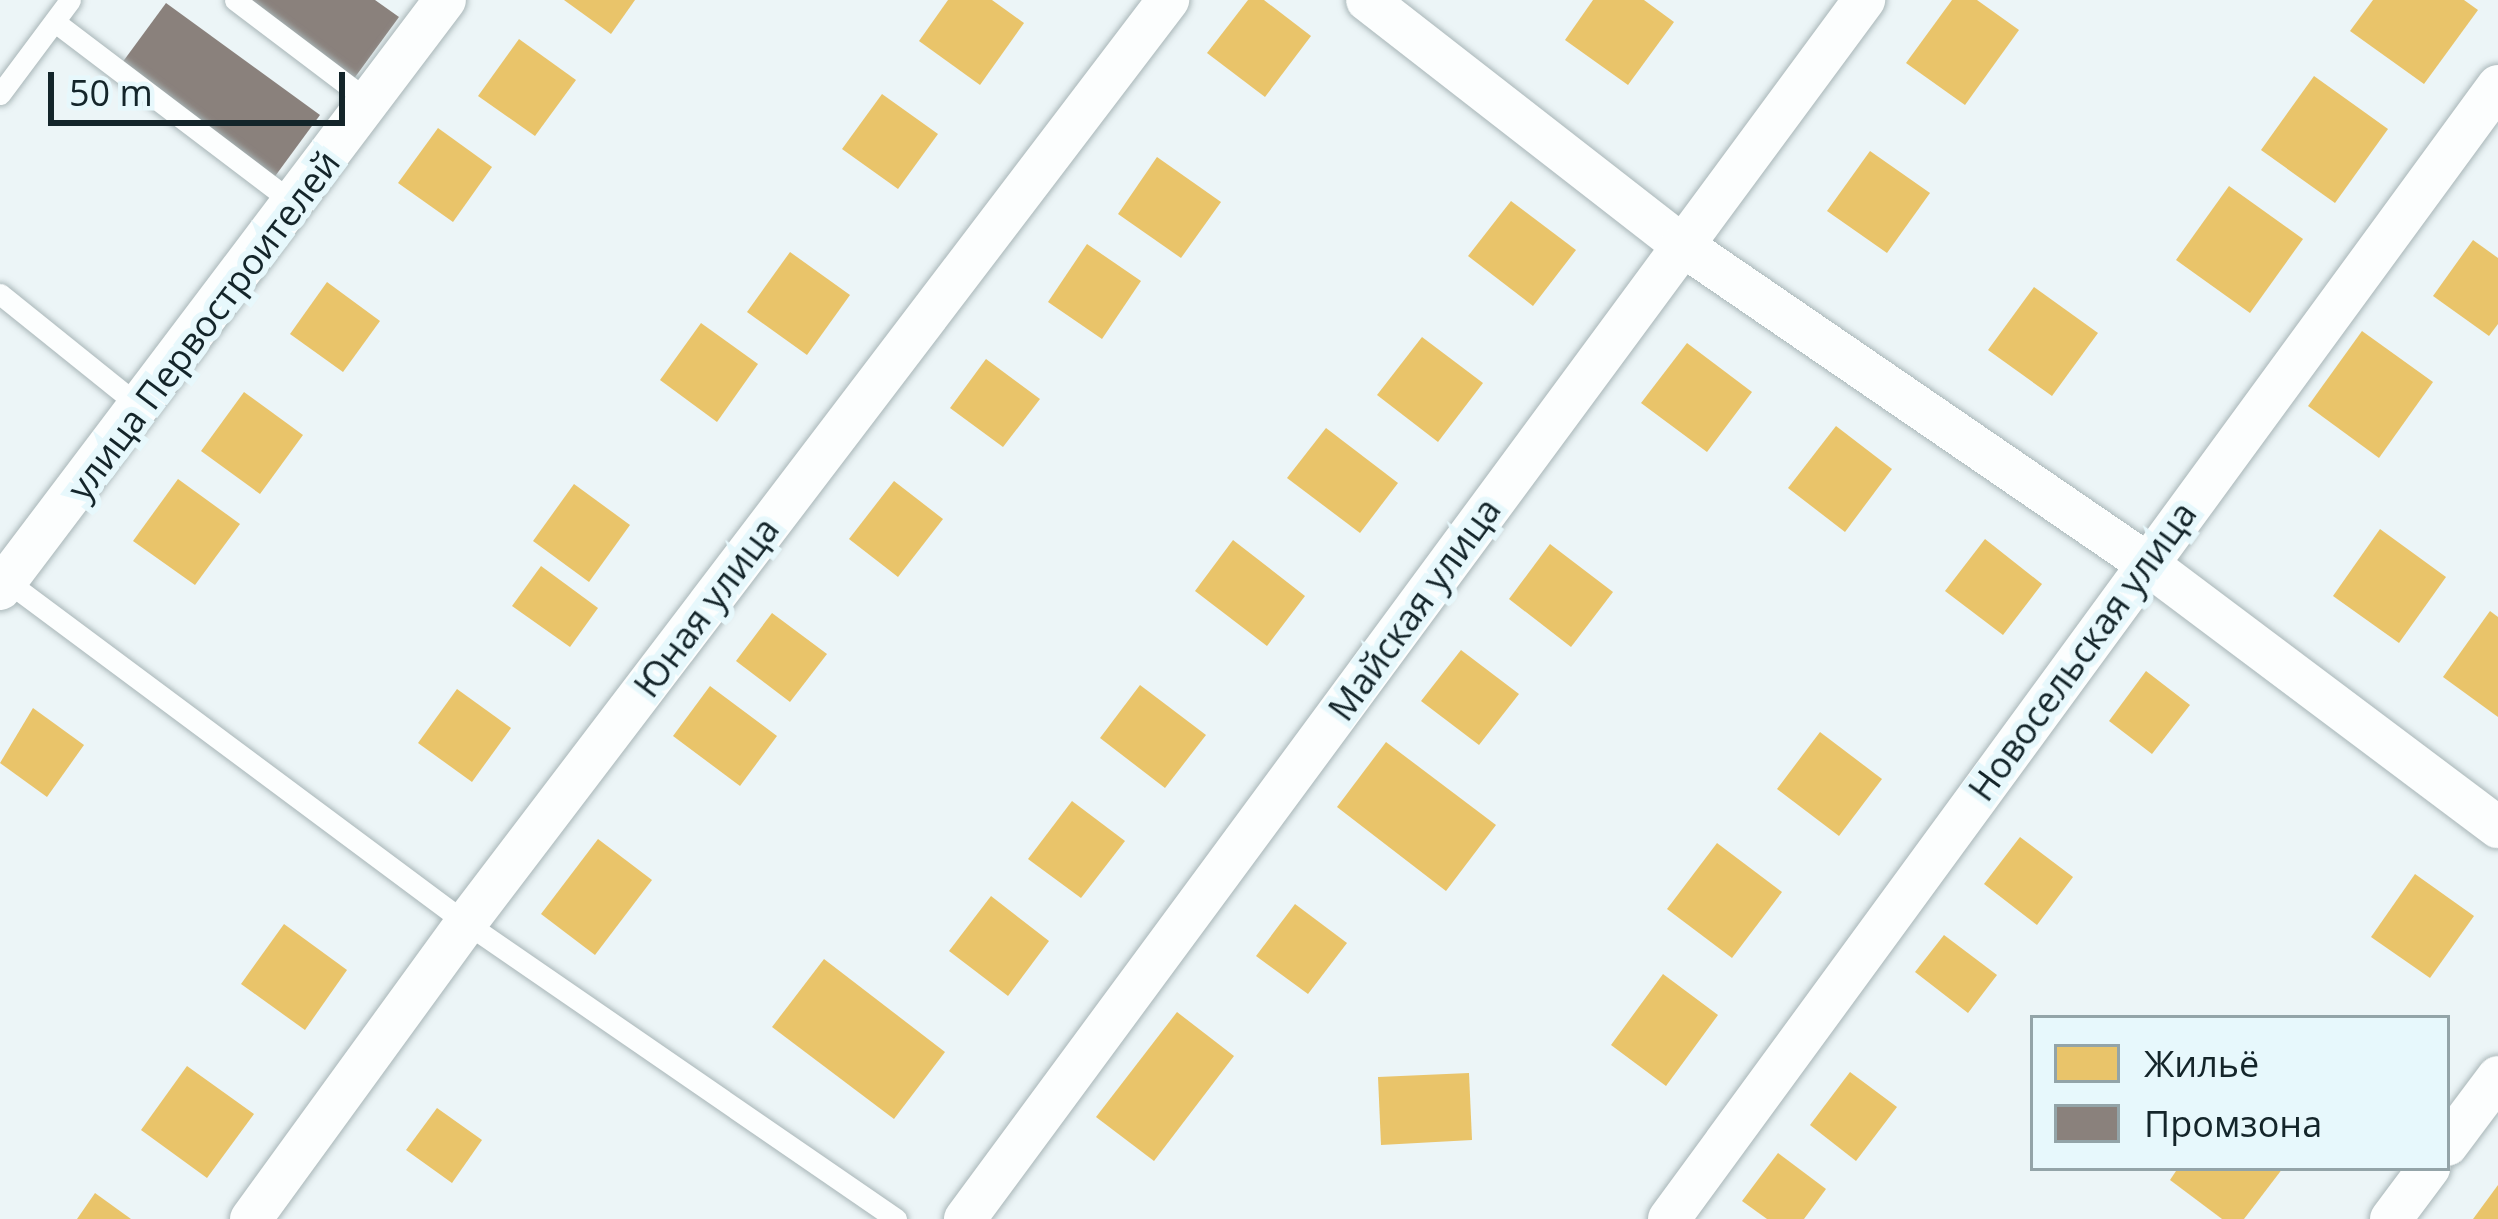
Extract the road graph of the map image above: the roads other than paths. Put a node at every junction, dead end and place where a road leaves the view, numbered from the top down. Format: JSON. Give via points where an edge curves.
{"nodes":[{"id":1,"x":70,"y":0,"type":"edge"},
{"id":2,"x":235,"y":0,"type":"edge"},
{"id":3,"x":1168,"y":0,"type":"edge"},
{"id":4,"x":1367,"y":0,"type":"edge"},
{"id":5,"x":1864,"y":0,"type":"edge"},
{"id":6,"x":444,"y":1,"type":"edge"},
{"id":7,"x":55,"y":22,"type":"junction"},
{"id":8,"x":2498,"y":86,"type":"edge"},
{"id":9,"x":0,"y":94,"type":"edge"},
{"id":10,"x":370,"y":103,"type":"junction"},
{"id":11,"x":295,"y":204,"type":"junction"},
{"id":12,"x":1682,"y":245,"type":"junction"},
{"id":13,"x":0,"y":294,"type":"edge"},
{"id":14,"x":143,"y":409,"type":"junction"},
{"id":15,"x":2146,"y":562,"type":"junction"},
{"id":16,"x":2,"y":582,"type":"edge"},
{"id":17,"x":2498,"y":827,"type":"edge"},
{"id":18,"x":466,"y":923,"type":"junction"},
{"id":19,"x":2498,"y":1077,"type":"edge"},
{"id":20,"x":2450,"y":1140,"type":"edge"},
{"id":21,"x":2427,"y":1171,"type":"edge"},
{"id":22,"x":251,"y":1219,"type":"edge"},
{"id":23,"x":896,"y":1219,"type":"edge"},
{"id":24,"x":965,"y":1219,"type":"edge"},
{"id":25,"x":1669,"y":1219,"type":"edge"},
{"id":26,"x":2391,"y":1219,"type":"edge"}],
"edges":[{"from":1,"to":7,"type":"lane"},
{"from":2,"to":10,"type":"lane"},
{"from":3,"to":18,"type":"street","name":"Юная улица"},
{"from":4,"to":12,"type":"street"},
{"from":5,"to":12,"type":"street","name":"Майская улица"},
{"from":6,"to":10,"type":"street","name":"улица Первостроителей"},
{"from":7,"to":9,"type":"lane"},
{"from":7,"to":11,"type":"lane"},
{"from":8,"to":15,"type":"street","name":"Новосельская улица"},
{"from":10,"to":11,"type":"street","name":"улица Первостроителей"},
{"from":11,"to":14,"type":"street","name":"улица Первостроителей"},
{"from":12,"to":15,"type":"street"},
{"from":12,"to":24,"type":"street","name":"Майская улица"},
{"from":13,"to":14,"type":"lane"},
{"from":14,"to":16,"type":"street","name":"улица Первостроителей"},
{"from":15,"to":17,"type":"street"},
{"from":15,"to":25,"type":"street","name":"Новосельская улица"},
{"from":16,"to":18,"type":"lane"},
{"from":18,"to":22,"type":"street","name":"Юная улица"},
{"from":18,"to":23,"type":"lane"},
{"from":19,"to":20,"type":"street"},
{"from":21,"to":26,"type":"street"}]}
